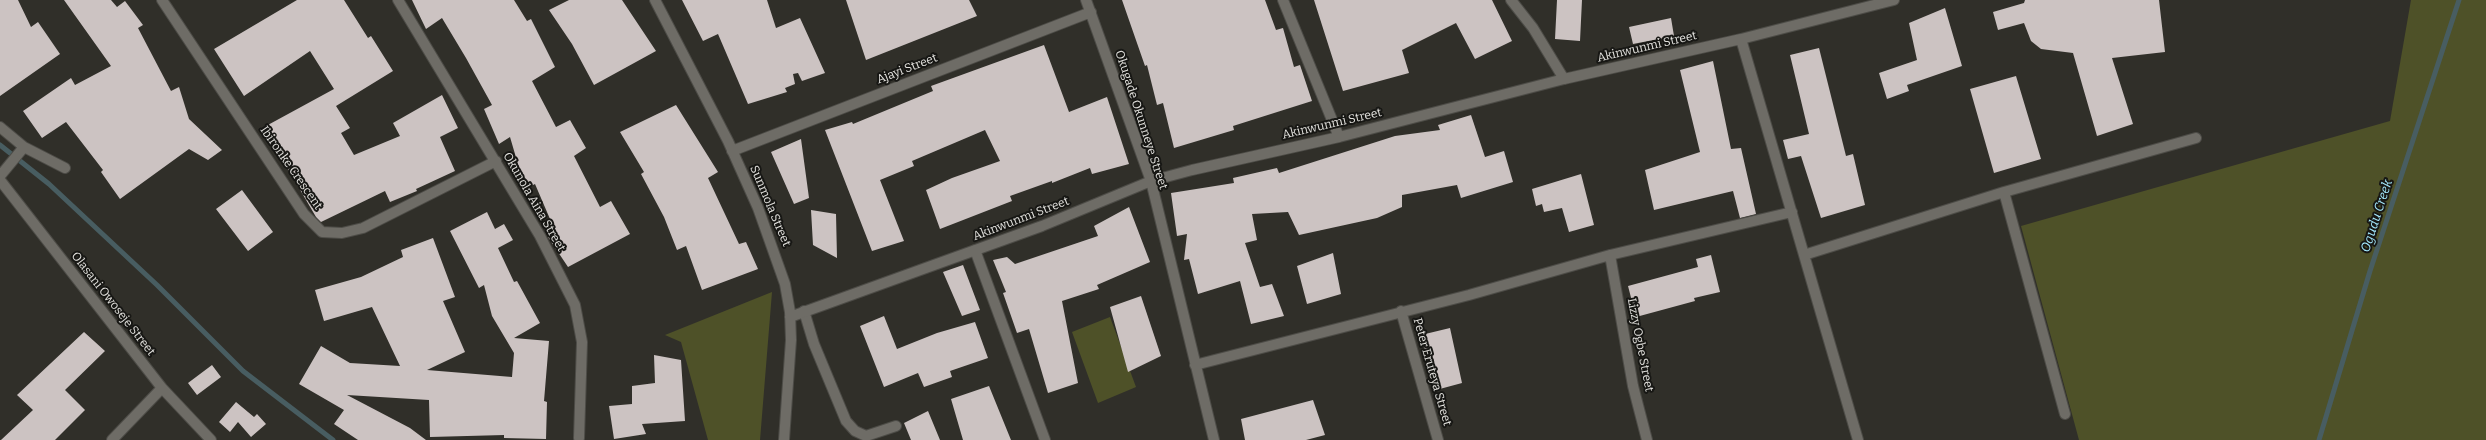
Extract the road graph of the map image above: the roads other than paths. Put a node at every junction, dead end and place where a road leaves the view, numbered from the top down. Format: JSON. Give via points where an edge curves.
{"nodes":[{"id":1,"x":162,"y":0,"type":"edge"},
{"id":2,"x":398,"y":0,"type":"edge"},
{"id":3,"x":655,"y":0,"type":"edge"},
{"id":4,"x":1086,"y":0,"type":"edge"},
{"id":5,"x":1283,"y":0,"type":"edge"},
{"id":6,"x":1512,"y":0,"type":"edge"},
{"id":7,"x":1894,"y":0,"type":"edge"},
{"id":8,"x":1091,"y":12,"type":"junction"},
{"id":9,"x":1741,"y":38,"type":"junction"},
{"id":10,"x":1564,"y":79,"type":"junction"},
{"id":11,"x":0,"y":127,"type":"edge"},
{"id":12,"x":1339,"y":137,"type":"junction"},
{"id":13,"x":2196,"y":138,"type":"dead end"},
{"id":14,"x":22,"y":150,"type":"junction"},
{"id":15,"x":732,"y":151,"type":"junction"},
{"id":16,"x":496,"y":161,"type":"junction"},
{"id":17,"x":65,"y":168,"type":"dead end"},
{"id":18,"x":0,"y":176,"type":"edge"},
{"id":19,"x":0,"y":180,"type":"edge"},
{"id":20,"x":1151,"y":181,"type":"junction"},
{"id":21,"x":2004,"y":192,"type":"junction"},
{"id":22,"x":1792,"y":212,"type":"junction"},
{"id":23,"x":975,"y":250,"type":"junction"},
{"id":24,"x":1610,"y":255,"type":"junction"},
{"id":25,"x":1804,"y":255,"type":"junction"},
{"id":26,"x":804,"y":311,"type":"junction"},
{"id":27,"x":1401,"y":311,"type":"junction"},
{"id":28,"x":790,"y":316,"type":"junction"},
{"id":29,"x":1195,"y":365,"type":"junction"},
{"id":30,"x":162,"y":388,"type":"junction"},
{"id":31,"x":2065,"y":414,"type":"dead end"},
{"id":32,"x":896,"y":426,"type":"dead end"},
{"id":33,"x":579,"y":438,"type":"dead end"},
{"id":34,"x":112,"y":440,"type":"edge"},
{"id":35,"x":211,"y":440,"type":"edge"},
{"id":36,"x":784,"y":440,"type":"edge"},
{"id":37,"x":1045,"y":440,"type":"edge"},
{"id":38,"x":1214,"y":440,"type":"edge"},
{"id":39,"x":1438,"y":440,"type":"edge"},
{"id":40,"x":1647,"y":440,"type":"edge"},
{"id":41,"x":1858,"y":440,"type":"edge"}],
"edges":[{"from":1,"to":16,"type":"street","name":"Ibironke Crescent","via":[[304,214],[322,232],[342,233],[363,228]]},
{"from":2,"to":16,"type":"street","name":"Okunola Aina Street"},
{"from":3,"to":15,"type":"street","name":"Sunmola Street"},
{"from":4,"to":8,"type":"street","name":"Okugade Okunneye Street"},
{"from":5,"to":12,"type":"street"},
{"from":6,"to":10,"type":"street","via":[[1533,28]]},
{"from":7,"to":9,"type":"street","name":"Akinwunmi Street"},
{"from":8,"to":15,"type":"street","name":"Ajayi Street"},
{"from":8,"to":20,"type":"street","name":"Okugade Okunneye Street"},
{"from":9,"to":10,"type":"street","name":"Akinwunmi Street"},
{"from":9,"to":22,"type":"street"},
{"from":10,"to":12,"type":"street","name":"Akinwunmi Street"},
{"from":11,"to":14,"type":"street"},
{"from":12,"to":20,"type":"street","name":"Akinwunmi Street"},
{"from":13,"to":21,"type":"street"},
{"from":14,"to":17,"type":"street"},
{"from":14,"to":18,"type":"street"},
{"from":15,"to":28,"type":"street","name":"Sunmola Street","via":[[777,257],[785,284]]},
{"from":16,"to":33,"type":"street","name":"Okunola Aina Street","via":[[540,236],[575,305],[582,342]]},
{"from":19,"to":30,"type":"street","name":"Olasani Owoseje Street"},
{"from":20,"to":23,"type":"street","name":"Akinwunmi Street","via":[[1042,226]]},
{"from":20,"to":29,"type":"street","name":"Okugade Okunneye Street"},
{"from":21,"to":25,"type":"street"},
{"from":21,"to":31,"type":"street"},
{"from":22,"to":24,"type":"street"},
{"from":22,"to":25,"type":"street"},
{"from":23,"to":26,"type":"street","name":"Akinwunmi Street"},
{"from":23,"to":37,"type":"street"},
{"from":24,"to":27,"type":"street","via":[[1469,295]]},
{"from":24,"to":40,"type":"street","name":"Lizzy Ogbe Street","via":[[1633,386]]},
{"from":25,"to":41,"type":"street"},
{"from":26,"to":28,"type":"street","name":"Akinwunmi Street"},
{"from":26,"to":32,"type":"street","via":[[814,344],[846,421],[855,432],[866,436]]},
{"from":27,"to":29,"type":"street"},
{"from":27,"to":39,"type":"street","name":"Peter Eruteya Street"},
{"from":28,"to":36,"type":"street","name":"Sunmola Street","via":[[791,340]]},
{"from":29,"to":38,"type":"street","name":"Okugade Okunneye Street"},
{"from":30,"to":34,"type":"street"},
{"from":30,"to":35,"type":"street","name":"Olasani Owoseje Street"}]}
